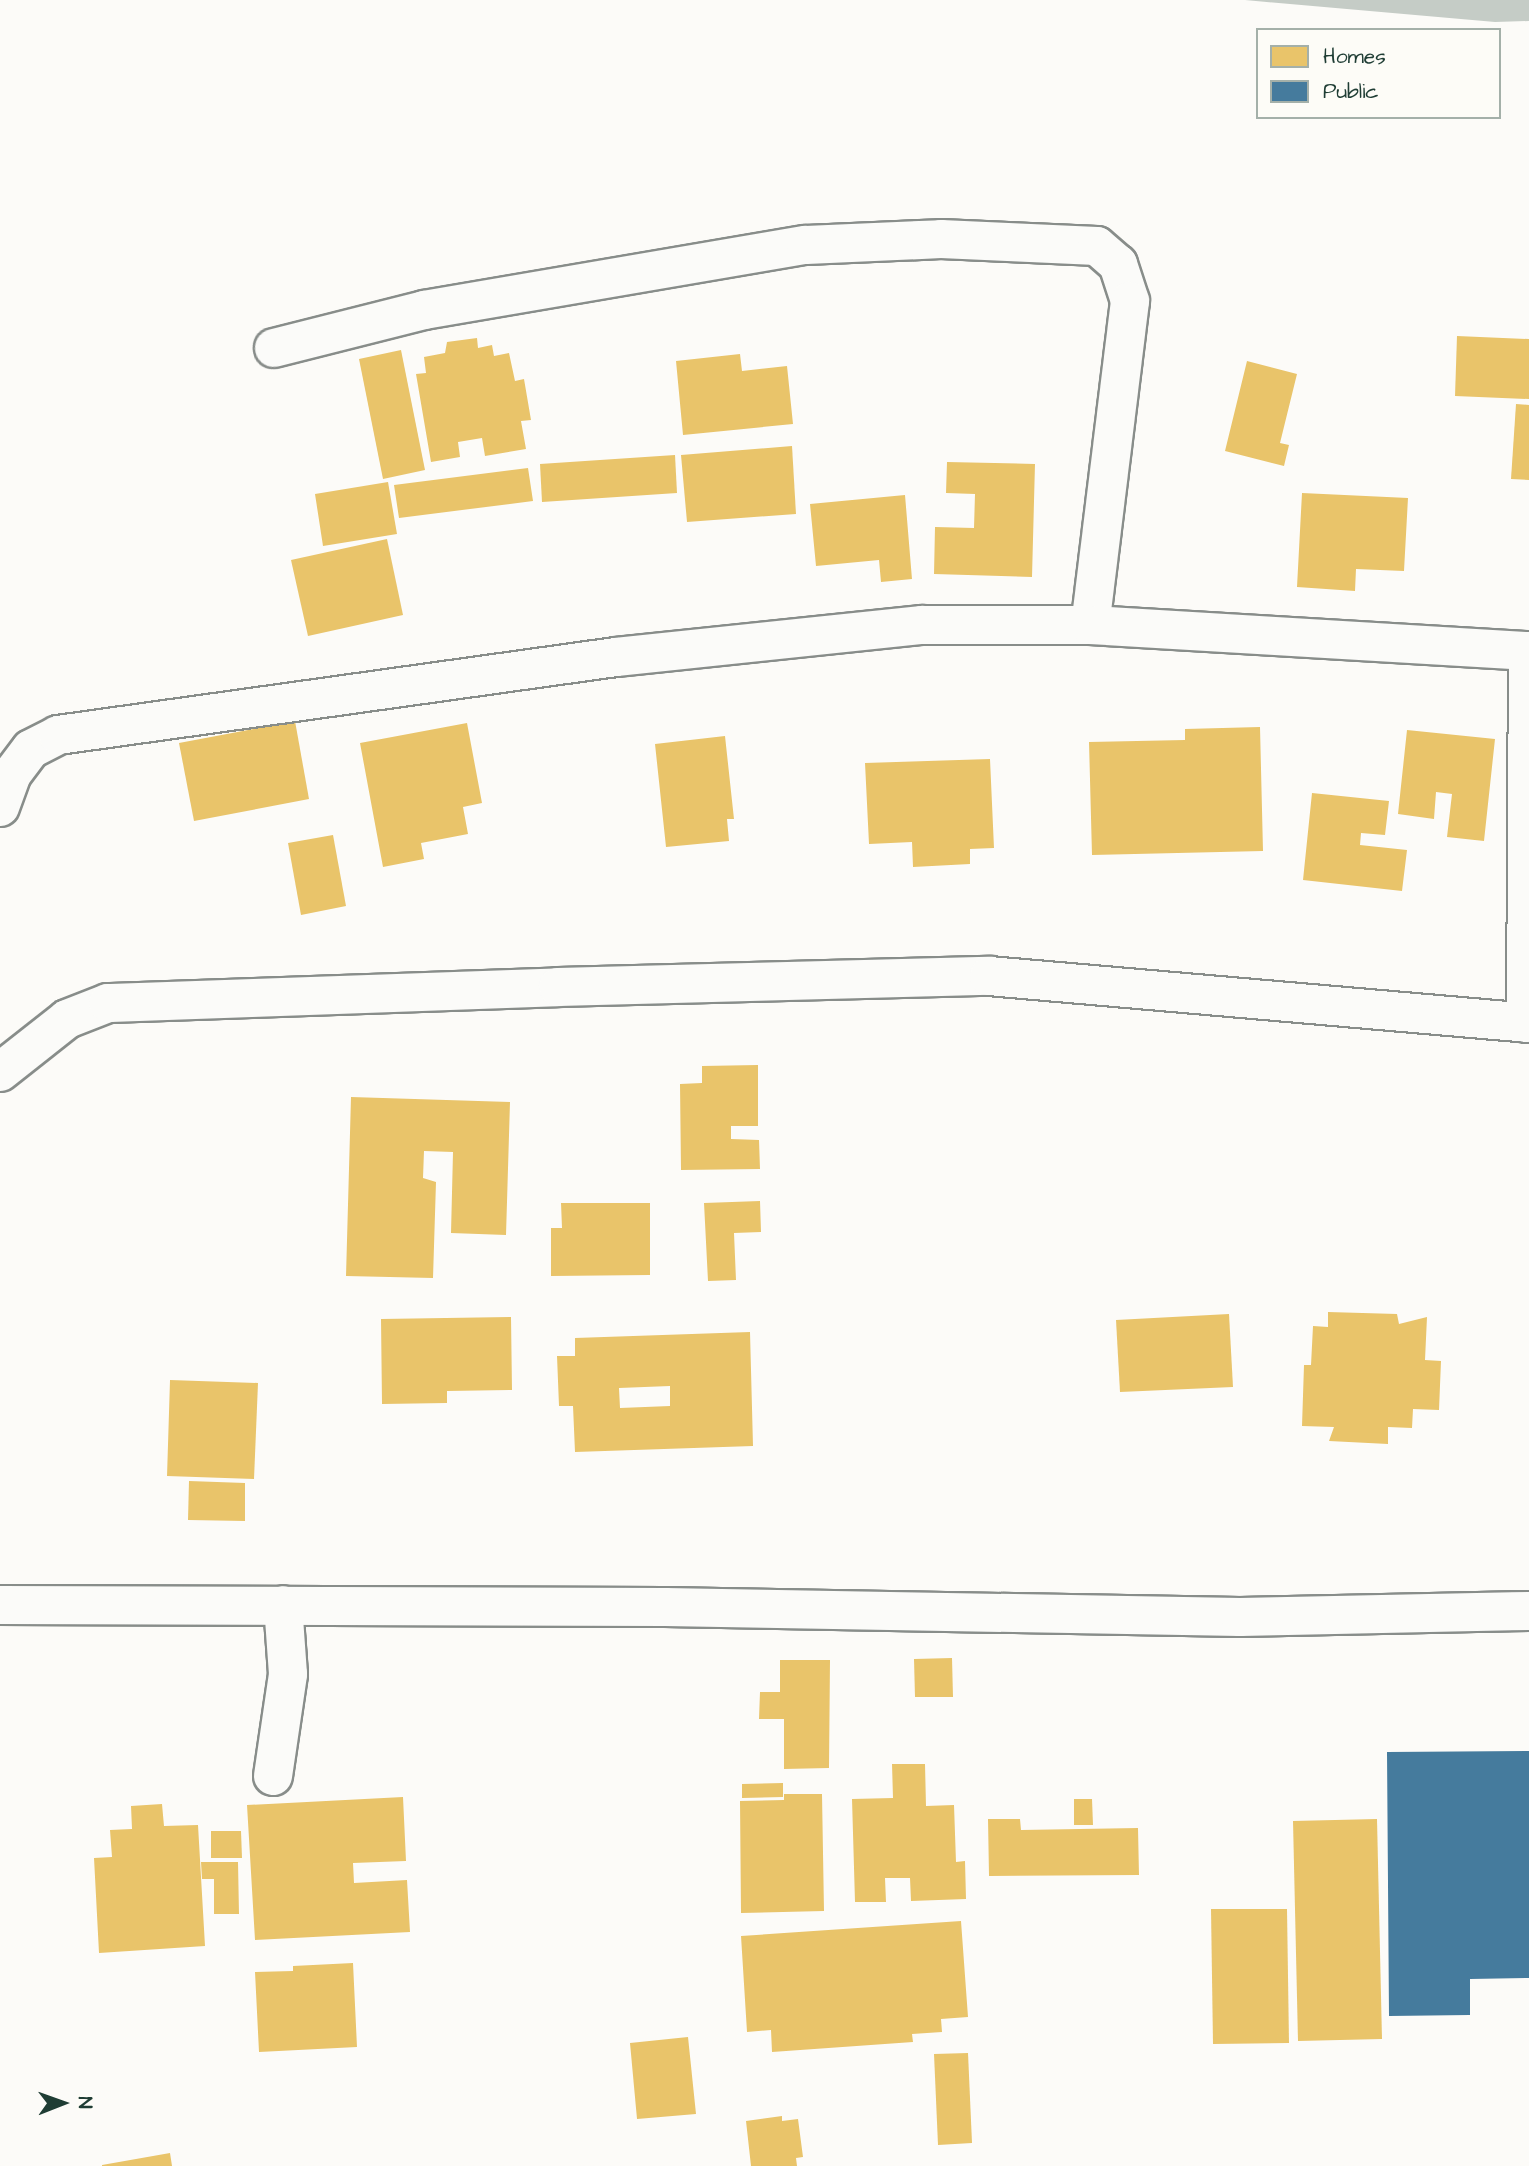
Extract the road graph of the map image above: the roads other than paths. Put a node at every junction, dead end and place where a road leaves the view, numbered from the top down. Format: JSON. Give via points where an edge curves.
{"nodes":[{"id":1,"x":274,"y":348,"type":"dead end"},
{"id":2,"x":1090,"y":625,"type":"junction"},
{"id":3,"x":1528,"y":651,"type":"edge"},
{"id":4,"x":0,"y":807,"type":"edge"},
{"id":5,"x":1527,"y":1023,"type":"edge"},
{"id":6,"x":0,"y":1072,"type":"edge"},
{"id":7,"x":0,"y":1605,"type":"edge"},
{"id":8,"x":283,"y":1605,"type":"junction"},
{"id":9,"x":1529,"y":1611,"type":"edge"},
{"id":10,"x":273,"y":1776,"type":"dead end"}],
"edges":[{"from":1,"to":2,"type":"street","via":[[424,310],[806,245],[941,239],[1097,246],[1118,264],[1130,300]]},
{"from":2,"to":3,"type":"street"},
{"from":2,"to":4,"type":"street","via":[[922,625],[617,657],[58,735],[31,749],[12,774]]},
{"from":3,"to":5,"type":"street"},
{"from":5,"to":6,"type":"street","via":[[989,976],[544,987],[108,1003],[67,1019]]},
{"from":7,"to":8,"type":"street"},
{"from":8,"to":9,"type":"street","via":[[652,1606],[1240,1617]]},
{"from":8,"to":10,"type":"street","via":[[288,1674]]}]}
